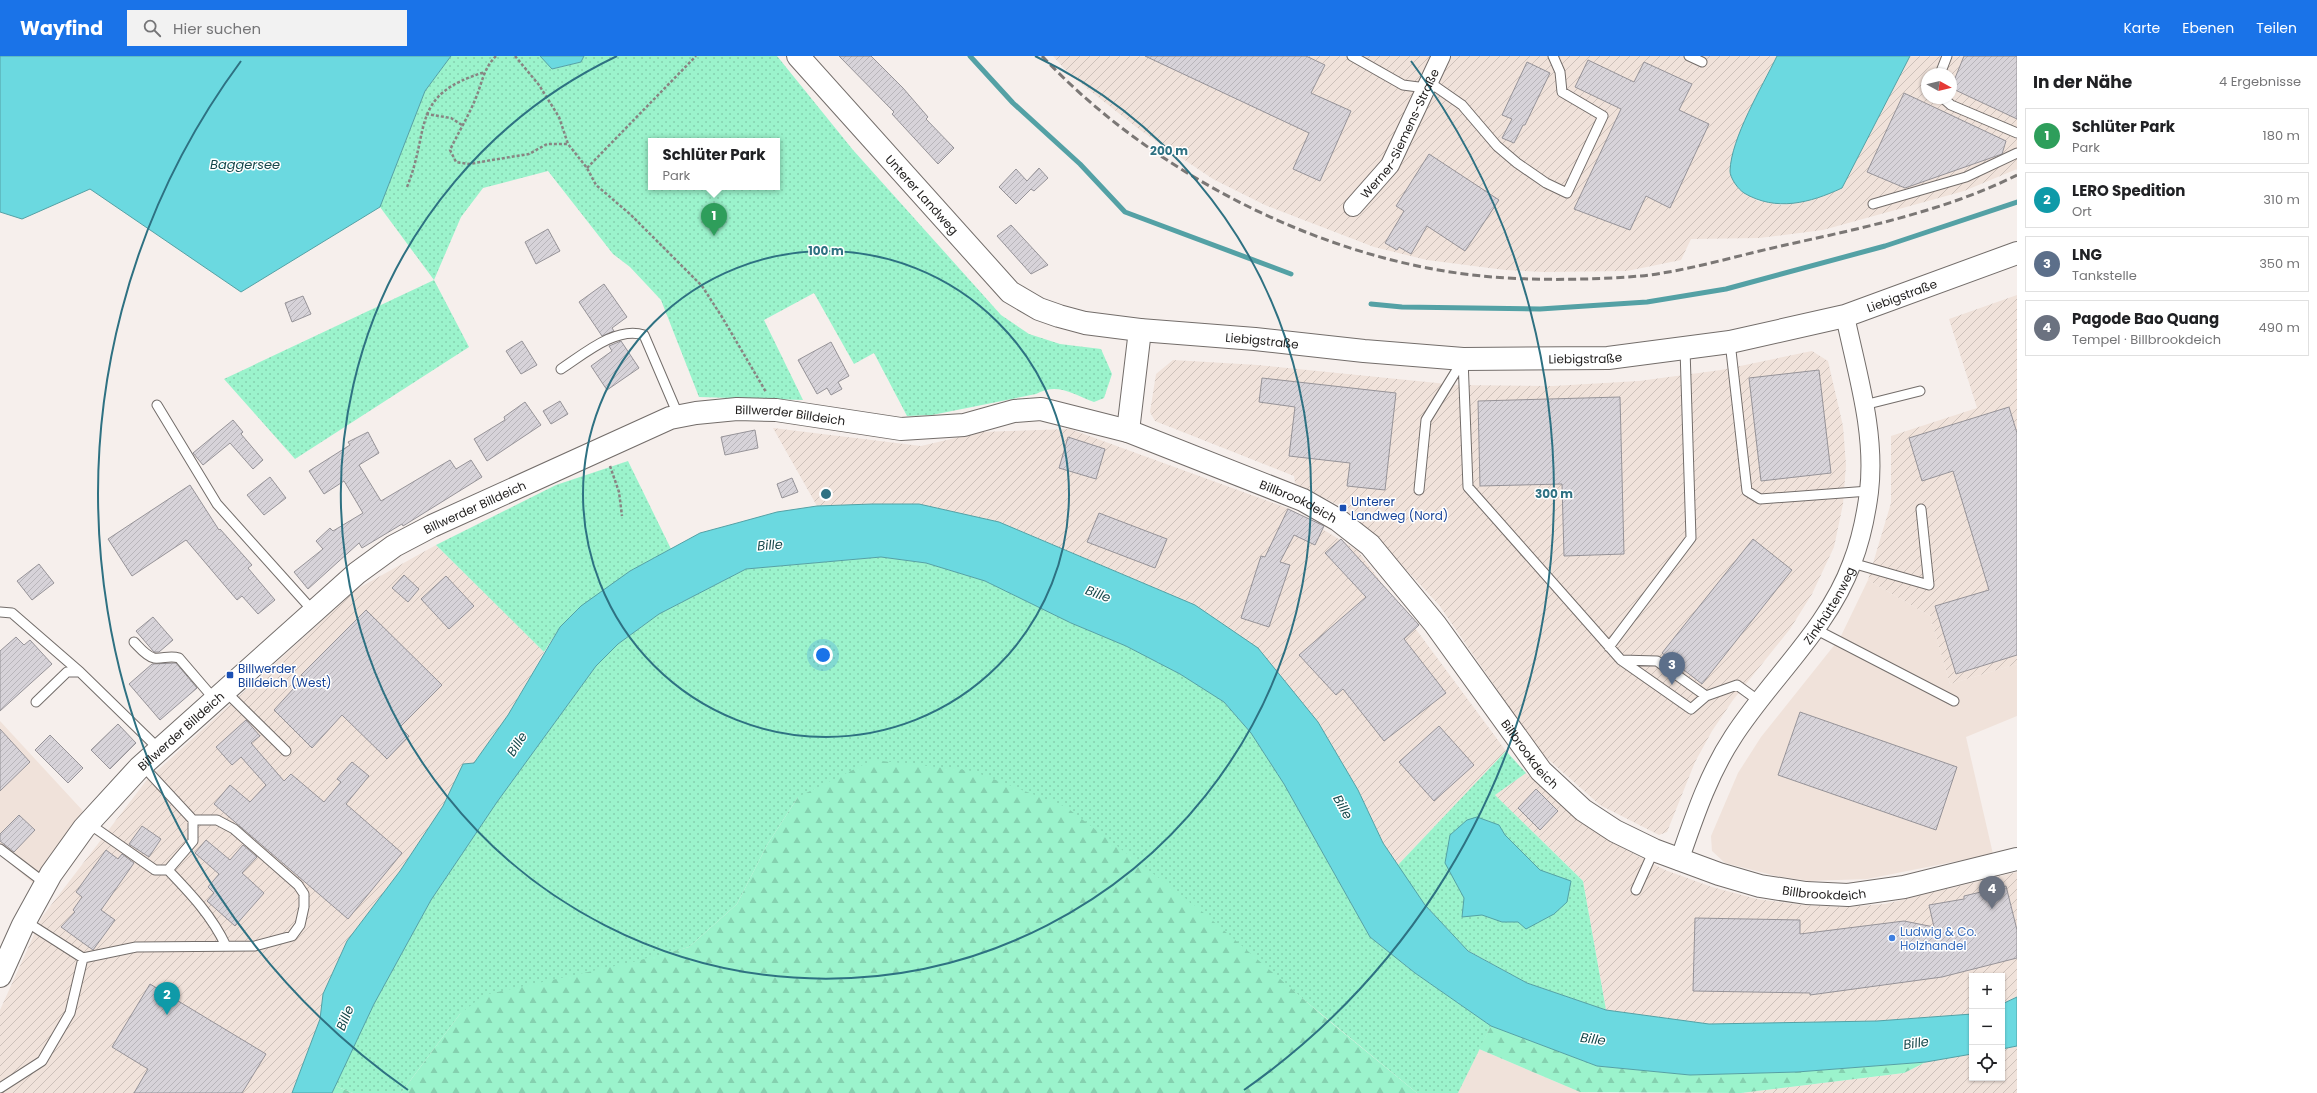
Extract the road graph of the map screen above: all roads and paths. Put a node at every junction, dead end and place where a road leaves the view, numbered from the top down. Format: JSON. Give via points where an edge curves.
{"nodes":[{"id":1,"x":496,"y":56,"type":"edge"},
{"id":2,"x":515,"y":56,"type":"edge"},
{"id":3,"x":696,"y":56,"type":"edge"},
{"id":4,"x":798,"y":56,"type":"edge"},
{"id":5,"x":1352,"y":56,"type":"edge"},
{"id":6,"x":1441,"y":56,"type":"edge"},
{"id":7,"x":1553,"y":56,"type":"edge"},
{"id":8,"x":1689,"y":56,"type":"edge"},
{"id":9,"x":1947,"y":56,"type":"edge"},
{"id":10,"x":1702,"y":62,"type":"dead end"},
{"id":11,"x":1942,"y":68,"type":"edge"},
{"id":12,"x":485,"y":72,"type":"junction"},
{"id":13,"x":1427,"y":85,"type":"junction"},
{"id":14,"x":1950,"y":104,"type":"edge"},
{"id":15,"x":426,"y":114,"type":"junction"},
{"id":16,"x":462,"y":125,"type":"junction"},
{"id":17,"x":2017,"y":133,"type":"edge"},
{"id":18,"x":568,"y":144,"type":"junction"},
{"id":19,"x":2017,"y":153,"type":"edge"},
{"id":20,"x":587,"y":168,"type":"junction"},
{"id":21,"x":407,"y":187,"type":"dead end"},
{"id":22,"x":1872,"y":204,"type":"dead end"},
{"id":23,"x":1353,"y":207,"type":"dead end"},
{"id":24,"x":2017,"y":253,"type":"edge"},
{"id":25,"x":1059,"y":316,"type":"joint"},
{"id":26,"x":1845,"y":316,"type":"junction"},
{"id":27,"x":1140,"y":330,"type":"junction"},
{"id":28,"x":1730,"y":342,"type":"junction"},
{"id":29,"x":1685,"y":349,"type":"junction"},
{"id":30,"x":1463,"y":359,"type":"junction"},
{"id":31,"x":561,"y":369,"type":"dead end"},
{"id":32,"x":1920,"y":391,"type":"dead end"},
{"id":33,"x":1864,"y":405,"type":"junction"},
{"id":34,"x":157,"y":406,"type":"dead end"},
{"id":35,"x":776,"y":410,"type":"junction"},
{"id":36,"x":679,"y":416,"type":"junction"},
{"id":37,"x":1128,"y":431,"type":"junction"},
{"id":38,"x":604,"y":448,"type":"junction"},
{"id":39,"x":1419,"y":490,"type":"dead end"},
{"id":40,"x":1869,"y":491,"type":"junction"},
{"id":41,"x":1921,"y":509,"type":"dead end"},
{"id":42,"x":622,"y":516,"type":"dead end"},
{"id":43,"x":1852,"y":563,"type":"junction"},
{"id":44,"x":0,"y":612,"type":"edge"},
{"id":45,"x":314,"y":612,"type":"junction"},
{"id":46,"x":1815,"y":629,"type":"junction"},
{"id":47,"x":134,"y":642,"type":"dead end"},
{"id":48,"x":1609,"y":647,"type":"junction"},
{"id":49,"x":1621,"y":660,"type":"junction"},
{"id":50,"x":80,"y":672,"type":"junction"},
{"id":51,"x":220,"y":696,"type":"junction"},
{"id":52,"x":1706,"y":696,"type":"junction"},
{"id":53,"x":1759,"y":701,"type":"junction"},
{"id":54,"x":1954,"y":701,"type":"dead end"},
{"id":55,"x":36,"y":702,"type":"dead end"},
{"id":56,"x":160,"y":750,"type":"junction"},
{"id":57,"x":286,"y":751,"type":"dead end"},
{"id":58,"x":142,"y":765,"type":"junction"},
{"id":59,"x":193,"y":820,"type":"junction"},
{"id":60,"x":88,"y":824,"type":"junction"},
{"id":61,"x":0,"y":849,"type":"edge"},
{"id":62,"x":1654,"y":850,"type":"junction"},
{"id":63,"x":2017,"y":859,"type":"edge"},
{"id":64,"x":1679,"y":861,"type":"junction"},
{"id":65,"x":168,"y":870,"type":"junction"},
{"id":66,"x":46,"y":884,"type":"junction"},
{"id":67,"x":1636,"y":890,"type":"dead end"},
{"id":68,"x":25,"y":921,"type":"junction"},
{"id":69,"x":226,"y":946,"type":"junction"},
{"id":70,"x":84,"y":958,"type":"junction"},
{"id":71,"x":0,"y":976,"type":"edge"},
{"id":72,"x":0,"y":1088,"type":"edge"}],
"edges":[{"from":1,"to":12,"type":"path","via":[[488,64]]},
{"from":2,"to":18,"type":"path","via":[[540,85],[559,117]]},
{"from":3,"to":20,"type":"path"},
{"from":4,"to":25,"type":"street","name":"Unterer Landweg","via":[[1001,284],[1022,300]]},
{"from":5,"to":13,"type":"lane","via":[[1403,85]]},
{"from":6,"to":13,"type":"street","name":"Werner-Siemens-Straße"},
{"from":7,"to":13,"type":"lane","via":[[1560,72],[1562,92],[1603,116],[1567,193],[1517,163],[1497,146],[1462,105]]},
{"from":8,"to":10,"type":"lane"},
{"from":9,"to":11,"type":"lane"},
{"from":12,"to":15,"type":"path","via":[[466,78],[442,91]]},
{"from":12,"to":16,"type":"path"},
{"from":13,"to":23,"type":"street","name":"Werner-Siemens-Straße","via":[[1390,164]]},
{"from":14,"to":17,"type":"lane"},
{"from":15,"to":16,"type":"path","via":[[451,118]]},
{"from":15,"to":21,"type":"path","via":[[420,150]]},
{"from":16,"to":18,"type":"path","via":[[450,150],[456,162],[469,164],[529,154],[547,144]]},
{"from":18,"to":20,"type":"path"},
{"from":19,"to":22,"type":"lane","via":[[1966,177]]},
{"from":20,"to":35,"type":"path","via":[[596,185],[631,215],[702,286],[742,349]]},
{"from":24,"to":26,"type":"street","name":"Liebigstraße"},
{"from":25,"to":27,"type":"street","name":"Liebigstraße","via":[[1085,323]]},
{"from":26,"to":28,"type":"street","name":"Liebigstraße"},
{"from":26,"to":33,"type":"street","name":"Zinkhüttenweg"},
{"from":27,"to":30,"type":"street","name":"Liebigstraße"},
{"from":27,"to":37,"type":"street"},
{"from":28,"to":29,"type":"street","name":"Liebigstraße"},
{"from":28,"to":40,"type":"lane","via":[[1747,491],[1760,499]]},
{"from":29,"to":30,"type":"street","name":"Liebigstraße","via":[[1608,358]]},
{"from":29,"to":48,"type":"lane","via":[[1691,538]]},
{"from":30,"to":39,"type":"lane","via":[[1426,420]]},
{"from":30,"to":48,"type":"lane","via":[[1468,487]]},
{"from":31,"to":36,"type":"lane","via":[[621,333],[634,332],[644,335]]},
{"from":32,"to":33,"type":"lane"},
{"from":33,"to":40,"type":"street","name":"Zinkhüttenweg","via":[[1869,444]]},
{"from":34,"to":45,"type":"lane","via":[[214,500]]},
{"from":35,"to":36,"type":"street","name":"Billwerder Billdeich","via":[[737,409]]},
{"from":35,"to":37,"type":"street","name":"Billwerder Billdeich","via":[[901,429],[964,425],[1014,411],[1042,409]]},
{"from":36,"to":38,"type":"street","name":"Billwerder Billdeich"},
{"from":37,"to":62,"type":"street","name":"Billbrookdeich","via":[[1303,500],[1338,520],[1370,545],[1435,624],[1541,771],[1583,810],[1615,831]]},
{"from":38,"to":42,"type":"path","via":[[619,492]]},
{"from":38,"to":45,"type":"street","name":"Billwerder Billdeich","via":[[432,526],[394,546],[357,573]]},
{"from":40,"to":43,"type":"street","name":"Zinkhüttenweg"},
{"from":41,"to":43,"type":"lane","via":[[1929,585]]},
{"from":43,"to":46,"type":"street","name":"Zinkhüttenweg","via":[[1835,598]]},
{"from":44,"to":50,"type":"lane","via":[[12,613]]},
{"from":45,"to":51,"type":"street","name":"Billwerder Billdeich"},
{"from":46,"to":53,"type":"street","name":"Zinkhüttenweg"},
{"from":46,"to":54,"type":"lane"},
{"from":47,"to":51,"type":"lane","via":[[154,658],[179,658]]},
{"from":48,"to":49,"type":"lane"},
{"from":49,"to":52,"type":"lane","via":[[1657,661]]},
{"from":49,"to":52,"type":"lane","via":[[1691,709]]},
{"from":50,"to":55,"type":"lane","via":[[67,672]]},
{"from":50,"to":56,"type":"lane"},
{"from":51,"to":56,"type":"street","name":"Billwerder Billdeich"},
{"from":51,"to":57,"type":"lane"},
{"from":52,"to":53,"type":"lane","via":[[1737,685]]},
{"from":53,"to":64,"type":"street","name":"Zinkhüttenweg","via":[[1716,766]]},
{"from":56,"to":58,"type":"street","name":"Billwerder Billdeich"},
{"from":58,"to":59,"type":"lane"},
{"from":58,"to":60,"type":"street","name":"Billwerder Billdeich"},
{"from":59,"to":65,"type":"lane","via":[[193,841]]},
{"from":59,"to":69,"type":"lane","via":[[217,820],[234,829],[298,885],[304,894],[300,925],[292,936],[255,946]]},
{"from":60,"to":65,"type":"lane","via":[[155,870]]},
{"from":60,"to":66,"type":"street","name":"Billwerder Billdeich"},
{"from":61,"to":66,"type":"lane"},
{"from":62,"to":64,"type":"street","name":"Billbrookdeich"},
{"from":62,"to":67,"type":"lane"},
{"from":63,"to":64,"type":"street","name":"Billbrookdeich","via":[[1904,887],[1848,895],[1806,893],[1760,886]]},
{"from":65,"to":69,"type":"lane","via":[[204,907]]},
{"from":66,"to":68,"type":"street","name":"Billwerder Billdeich"},
{"from":68,"to":70,"type":"lane"},
{"from":68,"to":71,"type":"street","name":"Billwerder Billdeich"},
{"from":69,"to":70,"type":"lane","via":[[136,947]]},
{"from":70,"to":72,"type":"lane","via":[[70,1013],[42,1061]]}]}
